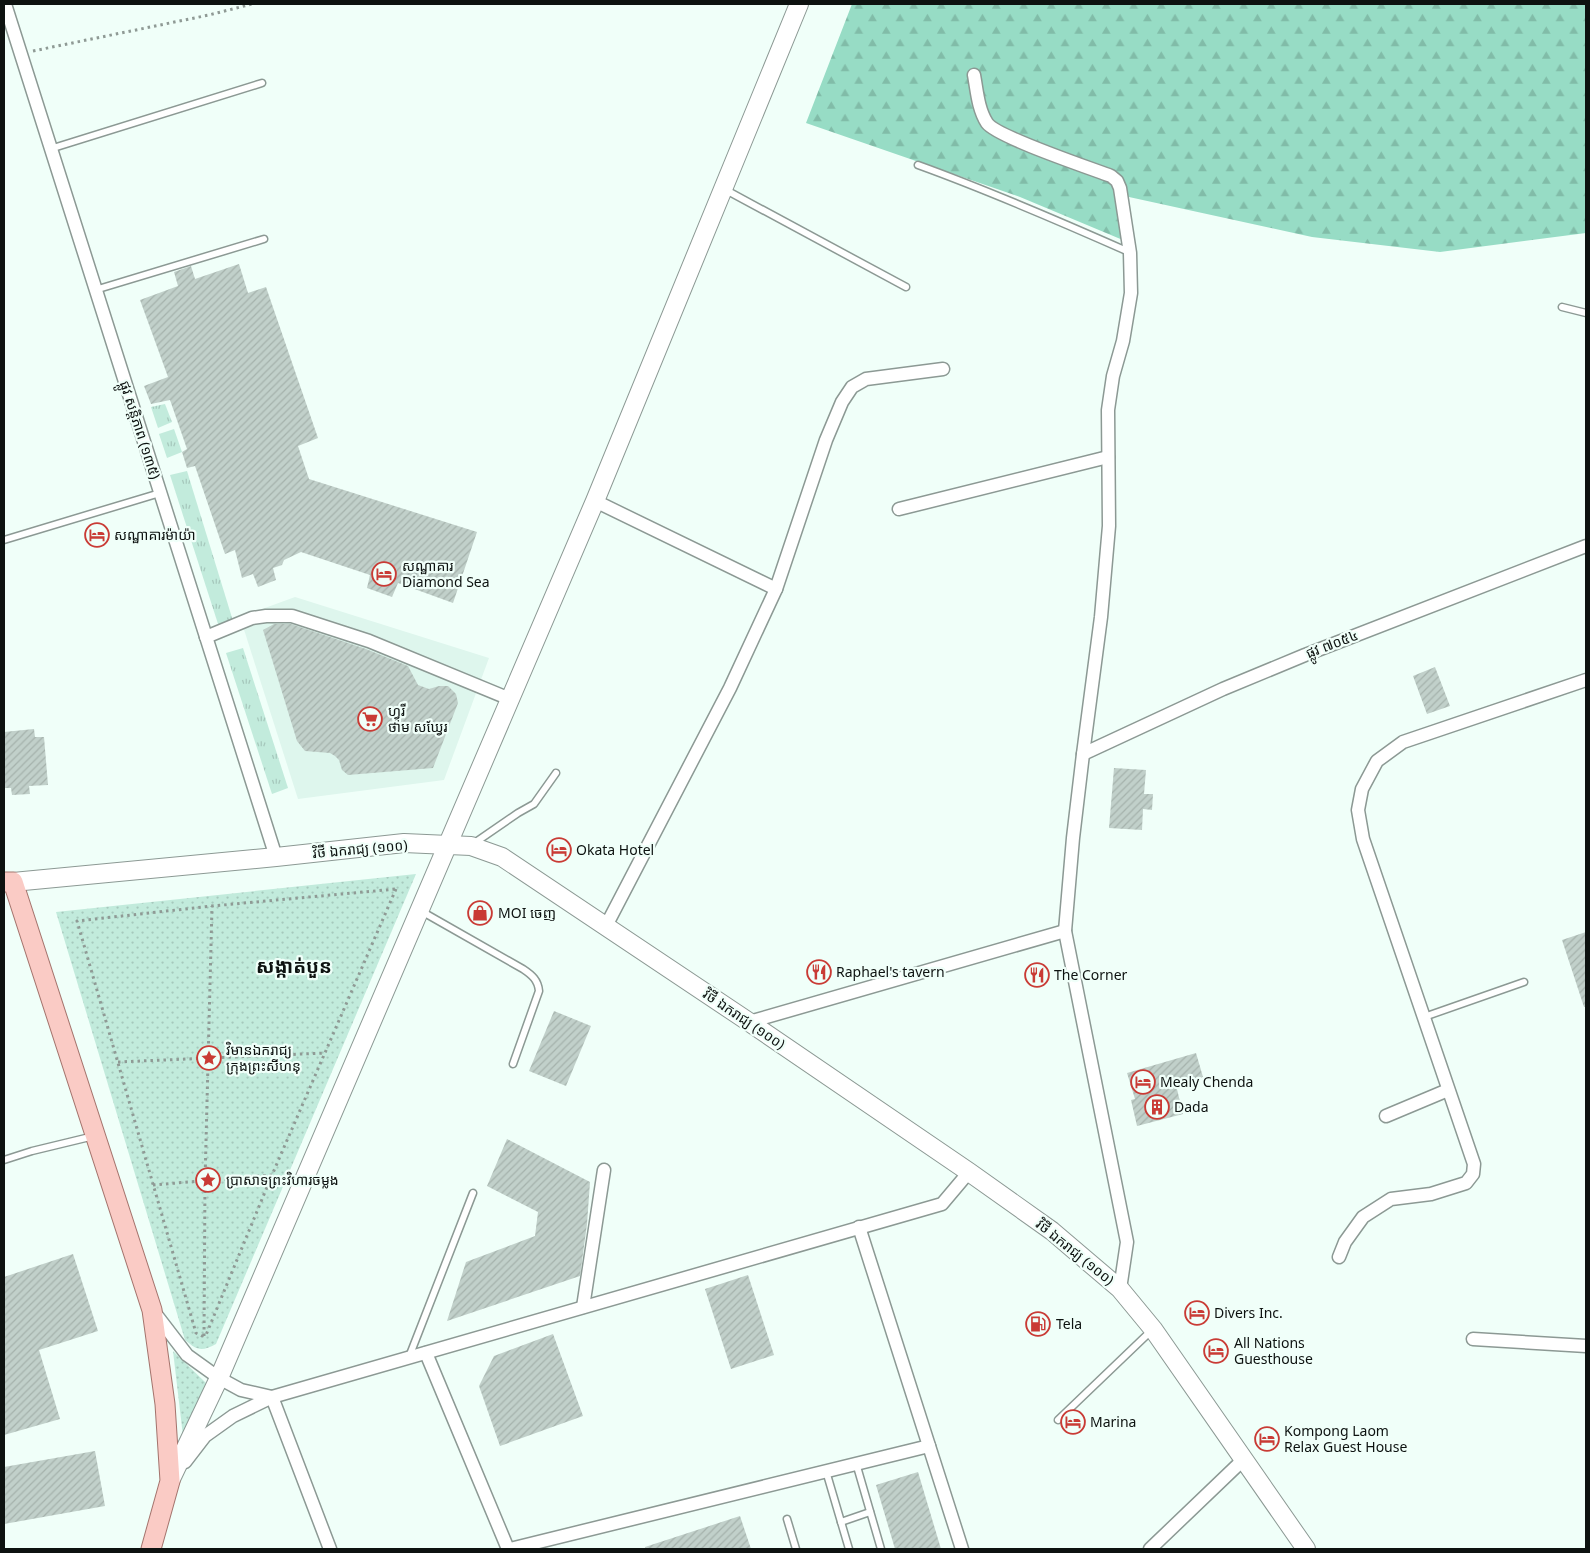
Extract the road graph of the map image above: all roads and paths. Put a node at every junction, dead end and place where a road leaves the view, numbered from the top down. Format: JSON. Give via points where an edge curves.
{"nodes":[{"id":1,"x":5,"y":4,"type":"edge"},
{"id":2,"x":252,"y":4,"type":"edge"},
{"id":3,"x":799,"y":4,"type":"edge"},
{"id":4,"x":21,"y":54,"type":"junction"},
{"id":5,"x":974,"y":75,"type":"dead end"},
{"id":6,"x":262,"y":84,"type":"dead end"},
{"id":7,"x":50,"y":149,"type":"junction"},
{"id":8,"x":918,"y":165,"type":"dead end"},
{"id":9,"x":723,"y":188,"type":"junction"},
{"id":10,"x":264,"y":239,"type":"dead end"},
{"id":11,"x":1130,"y":252,"type":"junction"},
{"id":12,"x":906,"y":287,"type":"dead end"},
{"id":13,"x":95,"y":290,"type":"junction"},
{"id":14,"x":1562,"y":307,"type":"dead end"},
{"id":15,"x":1586,"y":312,"type":"edge"},
{"id":16,"x":943,"y":369,"type":"dead end"},
{"id":17,"x":1108,"y":456,"type":"junction"},
{"id":18,"x":160,"y":493,"type":"junction"},
{"id":19,"x":595,"y":501,"type":"junction"},
{"id":20,"x":899,"y":509,"type":"dead end"},
{"id":21,"x":4,"y":540,"type":"edge"},
{"id":22,"x":1586,"y":546,"type":"edge"},
{"id":23,"x":776,"y":589,"type":"junction"},
{"id":24,"x":206,"y":637,"type":"junction"},
{"id":25,"x":1586,"y":680,"type":"edge"},
{"id":26,"x":510,"y":699,"type":"junction"},
{"id":27,"x":1082,"y":754,"type":"junction"},
{"id":28,"x":556,"y":773,"type":"dead end"},
{"id":29,"x":448,"y":846,"type":"junction"},
{"id":30,"x":471,"y":846,"type":"junction"},
{"id":31,"x":276,"y":857,"type":"junction"},
{"id":32,"x":8,"y":882,"type":"edge"},
{"id":33,"x":212,"y":906,"type":"junction"},
{"id":34,"x":420,"y":910,"type":"junction"},
{"id":35,"x":606,"y":926,"type":"junction"},
{"id":36,"x":1065,"y":931,"type":"junction"},
{"id":37,"x":1524,"y":982,"type":"dead end"},
{"id":38,"x":1424,"y":1018,"type":"junction"},
{"id":39,"x":749,"y":1022,"type":"junction"},
{"id":40,"x":325,"y":1053,"type":"junction"},
{"id":41,"x":208,"y":1058,"type":"junction"},
{"id":42,"x":118,"y":1062,"type":"junction"},
{"id":43,"x":513,"y":1064,"type":"dead end"},
{"id":44,"x":1448,"y":1090,"type":"junction"},
{"id":45,"x":1386,"y":1116,"type":"dead end"},
{"id":46,"x":96,"y":1136,"type":"junction"},
{"id":47,"x":4,"y":1160,"type":"edge"},
{"id":48,"x":604,"y":1170,"type":"dead end"},
{"id":49,"x":968,"y":1172,"type":"junction"},
{"id":50,"x":272,"y":1175,"type":"junction"},
{"id":51,"x":205,"y":1181,"type":"junction"},
{"id":52,"x":153,"y":1185,"type":"junction"},
{"id":53,"x":473,"y":1193,"type":"dead end"},
{"id":54,"x":859,"y":1227,"type":"junction"},
{"id":55,"x":1339,"y":1257,"type":"dead end"},
{"id":56,"x":1120,"y":1289,"type":"junction"},
{"id":57,"x":583,"y":1307,"type":"junction"},
{"id":58,"x":152,"y":1310,"type":"junction"},
{"id":59,"x":1153,"y":1329,"type":"junction"},
{"id":60,"x":204,"y":1336,"type":"junction"},
{"id":61,"x":1473,"y":1339,"type":"dead end"},
{"id":62,"x":1586,"y":1346,"type":"edge"},
{"id":63,"x":426,"y":1354,"type":"junction"},
{"id":64,"x":409,"y":1357,"type":"junction"},
{"id":65,"x":219,"y":1378,"type":"junction"},
{"id":66,"x":272,"y":1397,"type":"junction"},
{"id":67,"x":1058,"y":1420,"type":"dead end"},
{"id":68,"x":930,"y":1446,"type":"junction"},
{"id":69,"x":1244,"y":1459,"type":"junction"},
{"id":70,"x":856,"y":1464,"type":"junction"},
{"id":71,"x":826,"y":1471,"type":"junction"},
{"id":72,"x":170,"y":1481,"type":"junction"},
{"id":73,"x":870,"y":1512,"type":"junction"},
{"id":74,"x":787,"y":1519,"type":"dead end"},
{"id":75,"x":841,"y":1522,"type":"junction"},
{"id":76,"x":152,"y":1549,"type":"edge"},
{"id":77,"x":330,"y":1549,"type":"edge"},
{"id":78,"x":509,"y":1549,"type":"edge"},
{"id":79,"x":796,"y":1549,"type":"edge"},
{"id":80,"x":849,"y":1549,"type":"edge"},
{"id":81,"x":881,"y":1549,"type":"edge"},
{"id":82,"x":962,"y":1549,"type":"edge"},
{"id":83,"x":1150,"y":1549,"type":"edge"},
{"id":84,"x":1306,"y":1549,"type":"edge"}],
"edges":[{"from":1,"to":4,"type":"street","name":"ផ្លូវ សន្តិភាព (១៣៥)"},
{"from":2,"to":4,"type":"path"},
{"from":3,"to":9,"type":"street"},
{"from":4,"to":7,"type":"street","name":"ផ្លូវ សន្តិភាព (១៣៥)"},
{"from":5,"to":11,"type":"street","via":[[980,110],[988,125],[1011,138],[1117,181]]},
{"from":6,"to":7,"type":"lane"},
{"from":7,"to":13,"type":"street","name":"ផ្លូវ សន្តិភាព (១៣៥)"},
{"from":8,"to":11,"type":"lane","via":[[1040,212]]},
{"from":9,"to":12,"type":"lane"},
{"from":9,"to":19,"type":"street"},
{"from":10,"to":13,"type":"lane"},
{"from":11,"to":17,"type":"street","via":[[1130,293],[1108,410]]},
{"from":13,"to":18,"type":"street","name":"ផ្លូវ សន្តិភាព (១៣៥)"},
{"from":14,"to":15,"type":"lane"},
{"from":16,"to":23,"type":"street","via":[[866,379],[852,387],[826,440]]},
{"from":17,"to":20,"type":"street"},
{"from":17,"to":27,"type":"street","via":[[1109,526],[1101,617]]},
{"from":18,"to":21,"type":"lane"},
{"from":18,"to":24,"type":"street","name":"ផ្លូវ សន្តិភាព (១៣៥)"},
{"from":19,"to":23,"type":"street"},
{"from":19,"to":26,"type":"street"},
{"from":22,"to":27,"type":"street","name":"ផ្លូវ ៧០៥៤","via":[[1296,658]]},
{"from":23,"to":35,"type":"street","via":[[730,688]]},
{"from":24,"to":26,"type":"street","via":[[252,618],[292,616],[369,641]]},
{"from":24,"to":31,"type":"street","name":"ផ្លូវ សន្តិភាព (១៣៥)"},
{"from":25,"to":38,"type":"street","via":[[1403,742],[1377,761],[1362,789],[1358,810],[1363,839]]},
{"from":26,"to":29,"type":"street"},
{"from":27,"to":36,"type":"street"},
{"from":28,"to":30,"type":"lane","via":[[534,804]]},
{"from":29,"to":30,"type":"street","name":"វិថី ឯករាជ្យ (១០០)"},
{"from":29,"to":31,"type":"street","name":"វិថី ឯករាជ្យ (១០០)","via":[[404,843]]},
{"from":29,"to":34,"type":"street"},
{"from":30,"to":35,"type":"street","name":"វិថី ឯករាជ្យ (១០០)","via":[[502,857]]},
{"from":31,"to":32,"type":"street","name":"វិថី ឯករាជ្យ (១០០)"},
{"from":32,"to":46,"type":"main road"},
{"from":33,"to":40,"type":"path","via":[[396,889]]},
{"from":33,"to":41,"type":"path"},
{"from":33,"to":42,"type":"path","via":[[77,920]]},
{"from":34,"to":43,"type":"lane","via":[[535,979],[539,991]]},
{"from":34,"to":65,"type":"street"},
{"from":35,"to":39,"type":"street","name":"វិថី ឯករាជ្យ (១០០)"},
{"from":36,"to":39,"type":"street"},
{"from":36,"to":56,"type":"street","via":[[1127,1242]]},
{"from":37,"to":38,"type":"lane"},
{"from":38,"to":44,"type":"street"},
{"from":39,"to":49,"type":"street","name":"វិថី ឯករាជ្យ (១០០)"},
{"from":40,"to":41,"type":"path"},
{"from":40,"to":50,"type":"path"},
{"from":41,"to":42,"type":"path"},
{"from":41,"to":51,"type":"path"},
{"from":42,"to":52,"type":"path"},
{"from":44,"to":45,"type":"street"},
{"from":44,"to":55,"type":"street","via":[[1474,1164],[1473,1174],[1466,1183],[1431,1194],[1390,1199],[1363,1216]]},
{"from":46,"to":47,"type":"lane"},
{"from":46,"to":58,"type":"main road"},
{"from":48,"to":57,"type":"street"},
{"from":49,"to":54,"type":"street","via":[[942,1204]]},
{"from":49,"to":56,"type":"street","name":"វិថី ឯករាជ្យ (១០០)","via":[[1052,1231]]},
{"from":50,"to":51,"type":"path"},
{"from":50,"to":60,"type":"path"},
{"from":51,"to":52,"type":"path"},
{"from":51,"to":60,"type":"path"},
{"from":52,"to":60,"type":"path","via":[[196,1333]]},
{"from":53,"to":64,"type":"lane"},
{"from":54,"to":57,"type":"street"},
{"from":54,"to":68,"type":"street"},
{"from":56,"to":59,"type":"street","name":"វិថី ឯករាជ្យ (១០០)"},
{"from":57,"to":63,"type":"street"},
{"from":58,"to":65,"type":"street","via":[[187,1354]]},
{"from":58,"to":72,"type":"main road","via":[[165,1404]]},
{"from":59,"to":67,"type":"lane"},
{"from":59,"to":69,"type":"street","name":"វិថី ឯករាជ្យ (១០០)"},
{"from":61,"to":62,"type":"street"},
{"from":63,"to":64,"type":"street"},
{"from":63,"to":78,"type":"street"},
{"from":64,"to":66,"type":"street"},
{"from":65,"to":66,"type":"street","via":[[241,1390]]},
{"from":65,"to":72,"type":"street"},
{"from":66,"to":72,"type":"street","via":[[233,1416],[205,1436]]},
{"from":66,"to":77,"type":"street"},
{"from":68,"to":70,"type":"street"},
{"from":68,"to":82,"type":"street"},
{"from":69,"to":83,"type":"street"},
{"from":69,"to":84,"type":"street","name":"វិថី ឯករាជ្យ (១០០)"},
{"from":70,"to":71,"type":"street"},
{"from":70,"to":73,"type":"lane"},
{"from":71,"to":75,"type":"lane"},
{"from":71,"to":78,"type":"street"},
{"from":72,"to":76,"type":"main road"},
{"from":73,"to":75,"type":"lane"},
{"from":73,"to":81,"type":"lane"},
{"from":74,"to":79,"type":"lane"},
{"from":75,"to":80,"type":"lane"}]}
